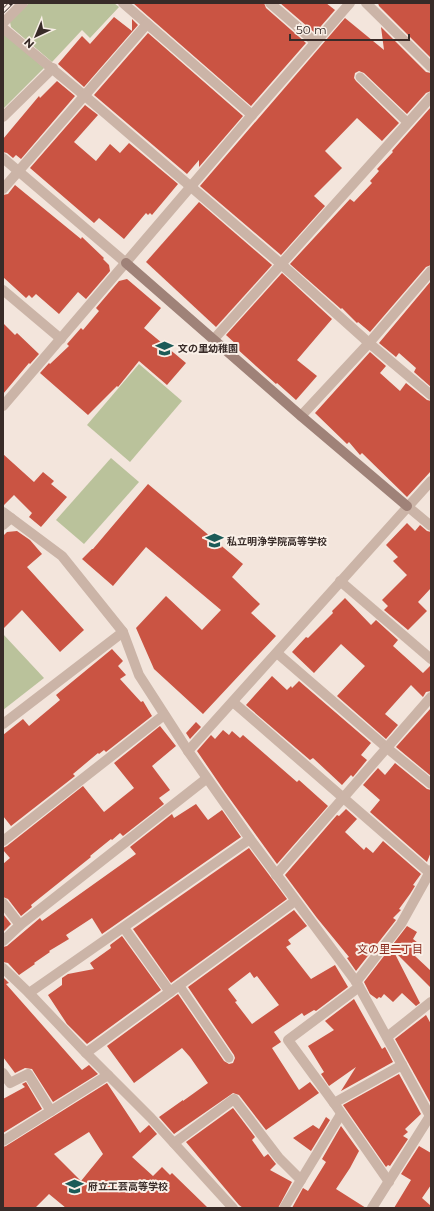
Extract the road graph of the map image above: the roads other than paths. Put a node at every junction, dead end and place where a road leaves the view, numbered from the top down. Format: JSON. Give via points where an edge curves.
{"nodes":[{"id":1,"x":23,"y":3,"type":"edge"},
{"id":2,"x":123,"y":3,"type":"edge"},
{"id":3,"x":270,"y":3,"type":"edge"},
{"id":4,"x":350,"y":3,"type":"edge"},
{"id":5,"x":366,"y":3,"type":"edge"},
{"id":6,"x":3,"y":23,"type":"edge"},
{"id":7,"x":147,"y":24,"type":"junction"},
{"id":8,"x":3,"y":28,"type":"edge"},
{"id":9,"x":315,"y":42,"type":"junction"},
{"id":10,"x":431,"y":67,"type":"edge"},
{"id":11,"x":53,"y":68,"type":"junction"},
{"id":12,"x":360,"y":77,"type":"dead end"},
{"id":13,"x":85,"y":96,"type":"junction"},
{"id":14,"x":431,"y":97,"type":"edge"},
{"id":15,"x":252,"y":115,"type":"junction"},
{"id":16,"x":3,"y":118,"type":"edge"},
{"id":17,"x":407,"y":122,"type":"junction"},
{"id":18,"x":3,"y":158,"type":"edge"},
{"id":19,"x":18,"y":172,"type":"junction"},
{"id":20,"x":191,"y":188,"type":"junction"},
{"id":21,"x":3,"y":189,"type":"edge"},
{"id":22,"x":126,"y":263,"type":"junction"},
{"id":23,"x":281,"y":264,"type":"junction"},
{"id":24,"x":431,"y":271,"type":"edge"},
{"id":25,"x":3,"y":290,"type":"edge"},
{"id":26,"x":61,"y":338,"type":"junction"},
{"id":27,"x":214,"y":339,"type":"junction"},
{"id":28,"x":368,"y":343,"type":"junction"},
{"id":29,"x":431,"y":395,"type":"edge"},
{"id":30,"x":3,"y":406,"type":"edge"},
{"id":31,"x":301,"y":416,"type":"junction"},
{"id":32,"x":431,"y":481,"type":"edge"},
{"id":33,"x":407,"y":506,"type":"junction"},
{"id":34,"x":6,"y":519,"type":"edge"},
{"id":35,"x":431,"y":526,"type":"edge"},
{"id":36,"x":340,"y":581,"type":"junction"},
{"id":37,"x":123,"y":632,"type":"junction"},
{"id":38,"x":277,"y":653,"type":"junction"},
{"id":39,"x":431,"y":659,"type":"edge"},
{"id":40,"x":431,"y":697,"type":"edge"},
{"id":41,"x":233,"y":702,"type":"junction"},
{"id":42,"x":164,"y":715,"type":"junction"},
{"id":43,"x":3,"y":724,"type":"edge"},
{"id":44,"x":387,"y":748,"type":"junction"},
{"id":45,"x":188,"y":751,"type":"junction"},
{"id":46,"x":206,"y":779,"type":"junction"},
{"id":47,"x":431,"y":784,"type":"edge"},
{"id":48,"x":344,"y":798,"type":"junction"},
{"id":49,"x":250,"y":839,"type":"junction"},
{"id":50,"x":3,"y":841,"type":"edge"},
{"id":51,"x":431,"y":872,"type":"edge"},
{"id":52,"x":276,"y":875,"type":"junction"},
{"id":53,"x":295,"y":901,"type":"junction"},
{"id":54,"x":3,"y":903,"type":"edge"},
{"id":55,"x":20,"y":925,"type":"junction"},
{"id":56,"x":124,"y":928,"type":"junction"},
{"id":57,"x":3,"y":941,"type":"edge"},
{"id":58,"x":3,"y":968,"type":"edge"},
{"id":59,"x":358,"y":984,"type":"junction"},
{"id":60,"x":179,"y":985,"type":"junction"},
{"id":61,"x":170,"y":992,"type":"junction"},
{"id":62,"x":29,"y":993,"type":"junction"},
{"id":63,"x":431,"y":1002,"type":"edge"},
{"id":64,"x":387,"y":1038,"type":"junction"},
{"id":65,"x":86,"y":1053,"type":"junction"},
{"id":66,"x":229,"y":1058,"type":"dead end"},
{"id":67,"x":402,"y":1065,"type":"junction"},
{"id":68,"x":3,"y":1072,"type":"edge"},
{"id":69,"x":108,"y":1075,"type":"junction"},
{"id":70,"x":334,"y":1103,"type":"junction"},
{"id":71,"x":51,"y":1112,"type":"junction"},
{"id":72,"x":341,"y":1114,"type":"junction"},
{"id":73,"x":430,"y":1116,"type":"edge"},
{"id":74,"x":3,"y":1141,"type":"edge"},
{"id":75,"x":174,"y":1143,"type":"junction"},
{"id":76,"x":301,"y":1180,"type":"junction"},
{"id":77,"x":389,"y":1182,"type":"junction"},
{"id":78,"x":233,"y":1208,"type":"edge"},
{"id":79,"x":284,"y":1208,"type":"edge"},
{"id":80,"x":372,"y":1208,"type":"edge"}],
"edges":[{"from":1,"to":6,"type":"street"},
{"from":2,"to":7,"type":"street"},
{"from":3,"to":9,"type":"street"},
{"from":4,"to":9,"type":"street"},
{"from":5,"to":10,"type":"street"},
{"from":7,"to":13,"type":"street"},
{"from":7,"to":15,"type":"street"},
{"from":8,"to":11,"type":"street"},
{"from":9,"to":15,"type":"street"},
{"from":11,"to":13,"type":"street"},
{"from":11,"to":16,"type":"street"},
{"from":12,"to":17,"type":"lane"},
{"from":13,"to":19,"type":"street"},
{"from":13,"to":20,"type":"street"},
{"from":14,"to":17,"type":"street"},
{"from":15,"to":20,"type":"street"},
{"from":17,"to":23,"type":"street"},
{"from":18,"to":19,"type":"street"},
{"from":19,"to":21,"type":"street"},
{"from":19,"to":22,"type":"street"},
{"from":20,"to":22,"type":"street"},
{"from":20,"to":23,"type":"street"},
{"from":22,"to":26,"type":"street"},
{"from":22,"to":27,"type":"street"},
{"from":23,"to":27,"type":"street"},
{"from":23,"to":28,"type":"street"},
{"from":24,"to":28,"type":"street"},
{"from":25,"to":26,"type":"street"},
{"from":26,"to":30,"type":"street"},
{"from":27,"to":31,"type":"street"},
{"from":28,"to":29,"type":"street"},
{"from":28,"to":31,"type":"street"},
{"from":31,"to":33,"type":"street"},
{"from":32,"to":33,"type":"street"},
{"from":33,"to":35,"type":"street"},
{"from":33,"to":36,"type":"street"},
{"from":34,"to":37,"type":"street","via":[[62,556]]},
{"from":36,"to":38,"type":"street"},
{"from":36,"to":39,"type":"street"},
{"from":37,"to":42,"type":"street","via":[[139,675]]},
{"from":37,"to":43,"type":"street"},
{"from":38,"to":41,"type":"street"},
{"from":38,"to":44,"type":"street"},
{"from":40,"to":44,"type":"street"},
{"from":41,"to":45,"type":"street"},
{"from":41,"to":48,"type":"street"},
{"from":42,"to":45,"type":"street"},
{"from":42,"to":50,"type":"street"},
{"from":44,"to":47,"type":"street"},
{"from":44,"to":48,"type":"street"},
{"from":45,"to":46,"type":"street"},
{"from":46,"to":49,"type":"street"},
{"from":46,"to":55,"type":"street"},
{"from":48,"to":51,"type":"street"},
{"from":48,"to":52,"type":"street"},
{"from":49,"to":52,"type":"street"},
{"from":49,"to":56,"type":"street"},
{"from":51,"to":59,"type":"street","via":[[401,924]]},
{"from":52,"to":53,"type":"street"},
{"from":53,"to":59,"type":"street"},
{"from":53,"to":60,"type":"street"},
{"from":54,"to":55,"type":"street"},
{"from":55,"to":57,"type":"street"},
{"from":56,"to":61,"type":"street"},
{"from":56,"to":62,"type":"street"},
{"from":58,"to":62,"type":"street"},
{"from":59,"to":64,"type":"street"},
{"from":59,"to":70,"type":"street","via":[[288,1040]]},
{"from":60,"to":61,"type":"street"},
{"from":60,"to":66,"type":"lane"},
{"from":61,"to":65,"type":"street"},
{"from":62,"to":65,"type":"street"},
{"from":63,"to":64,"type":"street"},
{"from":64,"to":67,"type":"street"},
{"from":65,"to":69,"type":"street"},
{"from":67,"to":70,"type":"street"},
{"from":67,"to":73,"type":"street"},
{"from":68,"to":71,"type":"street","via":[[10,1083],[28,1074]]},
{"from":69,"to":71,"type":"street"},
{"from":69,"to":75,"type":"street"},
{"from":70,"to":72,"type":"street"},
{"from":71,"to":74,"type":"street"},
{"from":72,"to":76,"type":"street"},
{"from":72,"to":77,"type":"street"},
{"from":73,"to":77,"type":"street"},
{"from":75,"to":76,"type":"street","via":[[234,1099],[279,1158]]},
{"from":75,"to":78,"type":"street"},
{"from":76,"to":79,"type":"street"},
{"from":77,"to":80,"type":"street"}]}
